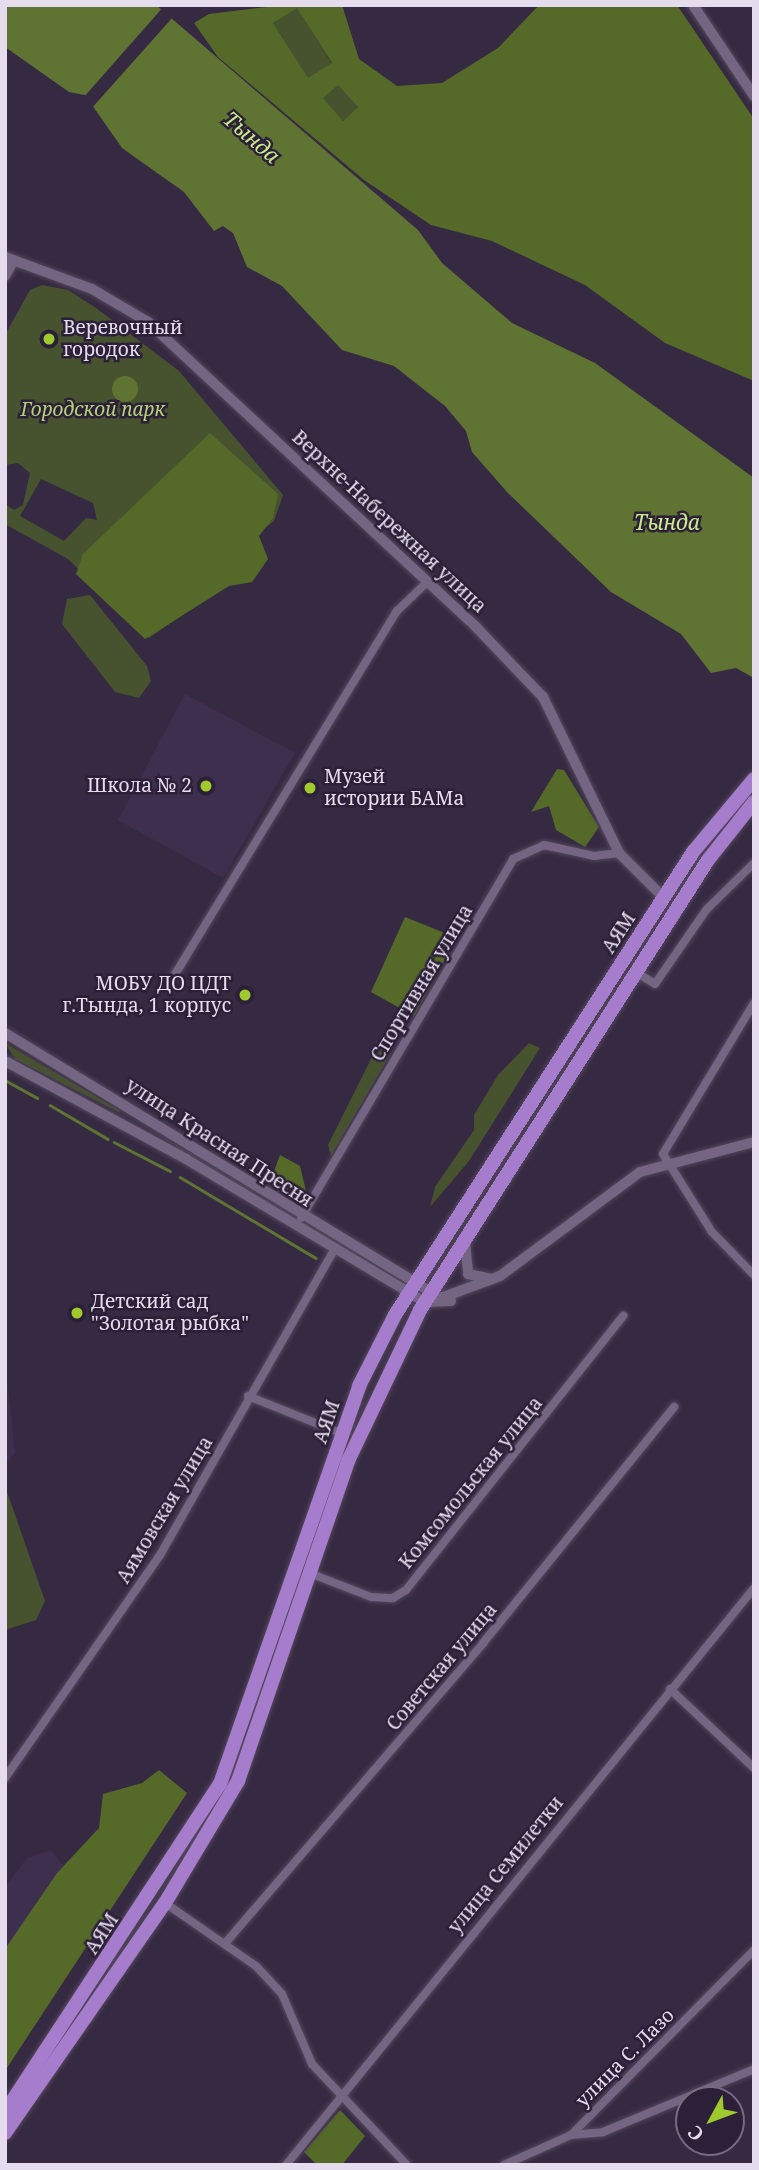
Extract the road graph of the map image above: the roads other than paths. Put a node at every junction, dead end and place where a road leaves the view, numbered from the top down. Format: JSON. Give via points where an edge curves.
{"nodes":[{"id":1,"x":693,"y":5,"type":"edge"},
{"id":2,"x":754,"y":96,"type":"edge"},
{"id":3,"x":9,"y":258,"type":"edge"},
{"id":4,"x":5,"y":276,"type":"edge"},
{"id":5,"x":427,"y":582,"type":"junction"},
{"id":6,"x":754,"y":779,"type":"edge"},
{"id":7,"x":754,"y":802,"type":"edge"},
{"id":8,"x":618,"y":853,"type":"junction"},
{"id":9,"x":754,"y":863,"type":"edge"},
{"id":10,"x":664,"y":898,"type":"junction"},
{"id":11,"x":638,"y":973,"type":"junction"},
{"id":12,"x":174,"y":976,"type":"dead end"},
{"id":13,"x":754,"y":1003,"type":"edge"},
{"id":14,"x":5,"y":1033,"type":"edge"},
{"id":15,"x":5,"y":1061,"type":"edge"},
{"id":16,"x":754,"y":1142,"type":"edge"},
{"id":17,"x":665,"y":1163,"type":"junction"},
{"id":18,"x":301,"y":1218,"type":"junction"},
{"id":19,"x":466,"y":1238,"type":"junction"},
{"id":20,"x":335,"y":1248,"type":"junction"},
{"id":21,"x":754,"y":1275,"type":"edge"},
{"id":22,"x":500,"y":1276,"type":"junction"},
{"id":23,"x":411,"y":1288,"type":"junction"},
{"id":24,"x":428,"y":1298,"type":"junction"},
{"id":25,"x":623,"y":1316,"type":"dead end"},
{"id":26,"x":248,"y":1396,"type":"junction"},
{"id":27,"x":674,"y":1407,"type":"dead end"},
{"id":28,"x":343,"y":1434,"type":"junction"},
{"id":29,"x":312,"y":1574,"type":"junction"},
{"id":30,"x":754,"y":1588,"type":"edge"},
{"id":31,"x":670,"y":1689,"type":"junction"},
{"id":32,"x":754,"y":1768,"type":"edge"},
{"id":33,"x":5,"y":1778,"type":"edge"},
{"id":34,"x":165,"y":1903,"type":"junction"},
{"id":35,"x":227,"y":1941,"type":"junction"},
{"id":36,"x":754,"y":1950,"type":"edge"},
{"id":37,"x":754,"y":2070,"type":"edge"},
{"id":38,"x":340,"y":2093,"type":"junction"},
{"id":39,"x":5,"y":2112,"type":"edge"},
{"id":40,"x":5,"y":2133,"type":"edge"},
{"id":41,"x":571,"y":2135,"type":"junction"},
{"id":42,"x":286,"y":2165,"type":"edge"},
{"id":43,"x":407,"y":2165,"type":"edge"},
{"id":44,"x":504,"y":2165,"type":"edge"}],
"edges":[{"from":1,"to":2,"type":"street"},
{"from":3,"to":4,"type":"street"},
{"from":3,"to":5,"type":"street","name":"Верхне-Набережная улица","via":[[92,289],[148,322]]},
{"from":5,"to":8,"type":"street","name":"Верхне-Набережная улица","via":[[543,697]]},
{"from":5,"to":12,"type":"street","via":[[397,611],[321,728]]},
{"from":6,"to":10,"type":"highway","name":"АЯМ","via":[[715,821]]},
{"from":7,"to":11,"type":"highway","name":"АЯМ","via":[[708,860]]},
{"from":8,"to":10,"type":"street","name":"Верхне-Набережная улица"},
{"from":8,"to":18,"type":"street","name":"Спортивная улица","via":[[594,856],[544,845],[513,859]]},
{"from":9,"to":11,"type":"street","via":[[706,910],[655,984]]},
{"from":10,"to":23,"type":"highway","name":"АЯМ"},
{"from":11,"to":19,"type":"highway","name":"АЯМ"},
{"from":13,"to":17,"type":"street","via":[[669,1135]]},
{"from":14,"to":18,"type":"street","name":"улица Красная Пресня"},
{"from":15,"to":20,"type":"street","name":"улица Красная Пресня"},
{"from":16,"to":17,"type":"street"},
{"from":17,"to":21,"type":"street","via":[[712,1232]]},
{"from":17,"to":22,"type":"street","via":[[629,1179]]},
{"from":18,"to":23,"type":"street","name":"улица Красная Пресня"},
{"from":19,"to":22,"type":"street","via":[[468,1274],[479,1280]]},
{"from":19,"to":24,"type":"highway","name":"АЯМ"},
{"from":20,"to":23,"type":"street","name":"улица Красная Пресня"},
{"from":20,"to":26,"type":"street","name":"Аямовская улица"},
{"from":22,"to":24,"type":"street","via":[[469,1293]]},
{"from":23,"to":24,"type":"street"},
{"from":23,"to":28,"type":"highway","name":"АЯМ","via":[[364,1375]]},
{"from":24,"to":29,"type":"highway","name":"АЯМ","via":[[348,1461]]},
{"from":25,"to":29,"type":"street","name":"Комсомольская улица","via":[[406,1590],[393,1598],[371,1597]]},
{"from":26,"to":28,"type":"street"},
{"from":26,"to":33,"type":"street","name":"Аямовская улица","via":[[160,1555]]},
{"from":27,"to":35,"type":"street","name":"Советская улица","via":[[483,1643]]},
{"from":28,"to":39,"type":"highway","name":"АЯМ","via":[[220,1784]]},
{"from":29,"to":34,"type":"highway","name":"АЯМ","via":[[238,1781]]},
{"from":30,"to":31,"type":"street","name":"улица Семилетки"},
{"from":31,"to":32,"type":"street"},
{"from":31,"to":38,"type":"street","name":"улица Семилетки"},
{"from":34,"to":35,"type":"street"},
{"from":34,"to":40,"type":"highway","name":"АЯМ"},
{"from":35,"to":38,"type":"street","via":[[282,1994],[312,2064]]},
{"from":36,"to":41,"type":"street","name":"улица С. Лазо"},
{"from":37,"to":41,"type":"street","via":[[603,2132]]},
{"from":38,"to":42,"type":"street","name":"улица Семилетки"},
{"from":38,"to":43,"type":"street"},
{"from":41,"to":44,"type":"street","name":"улица С. Лазо"}]}
